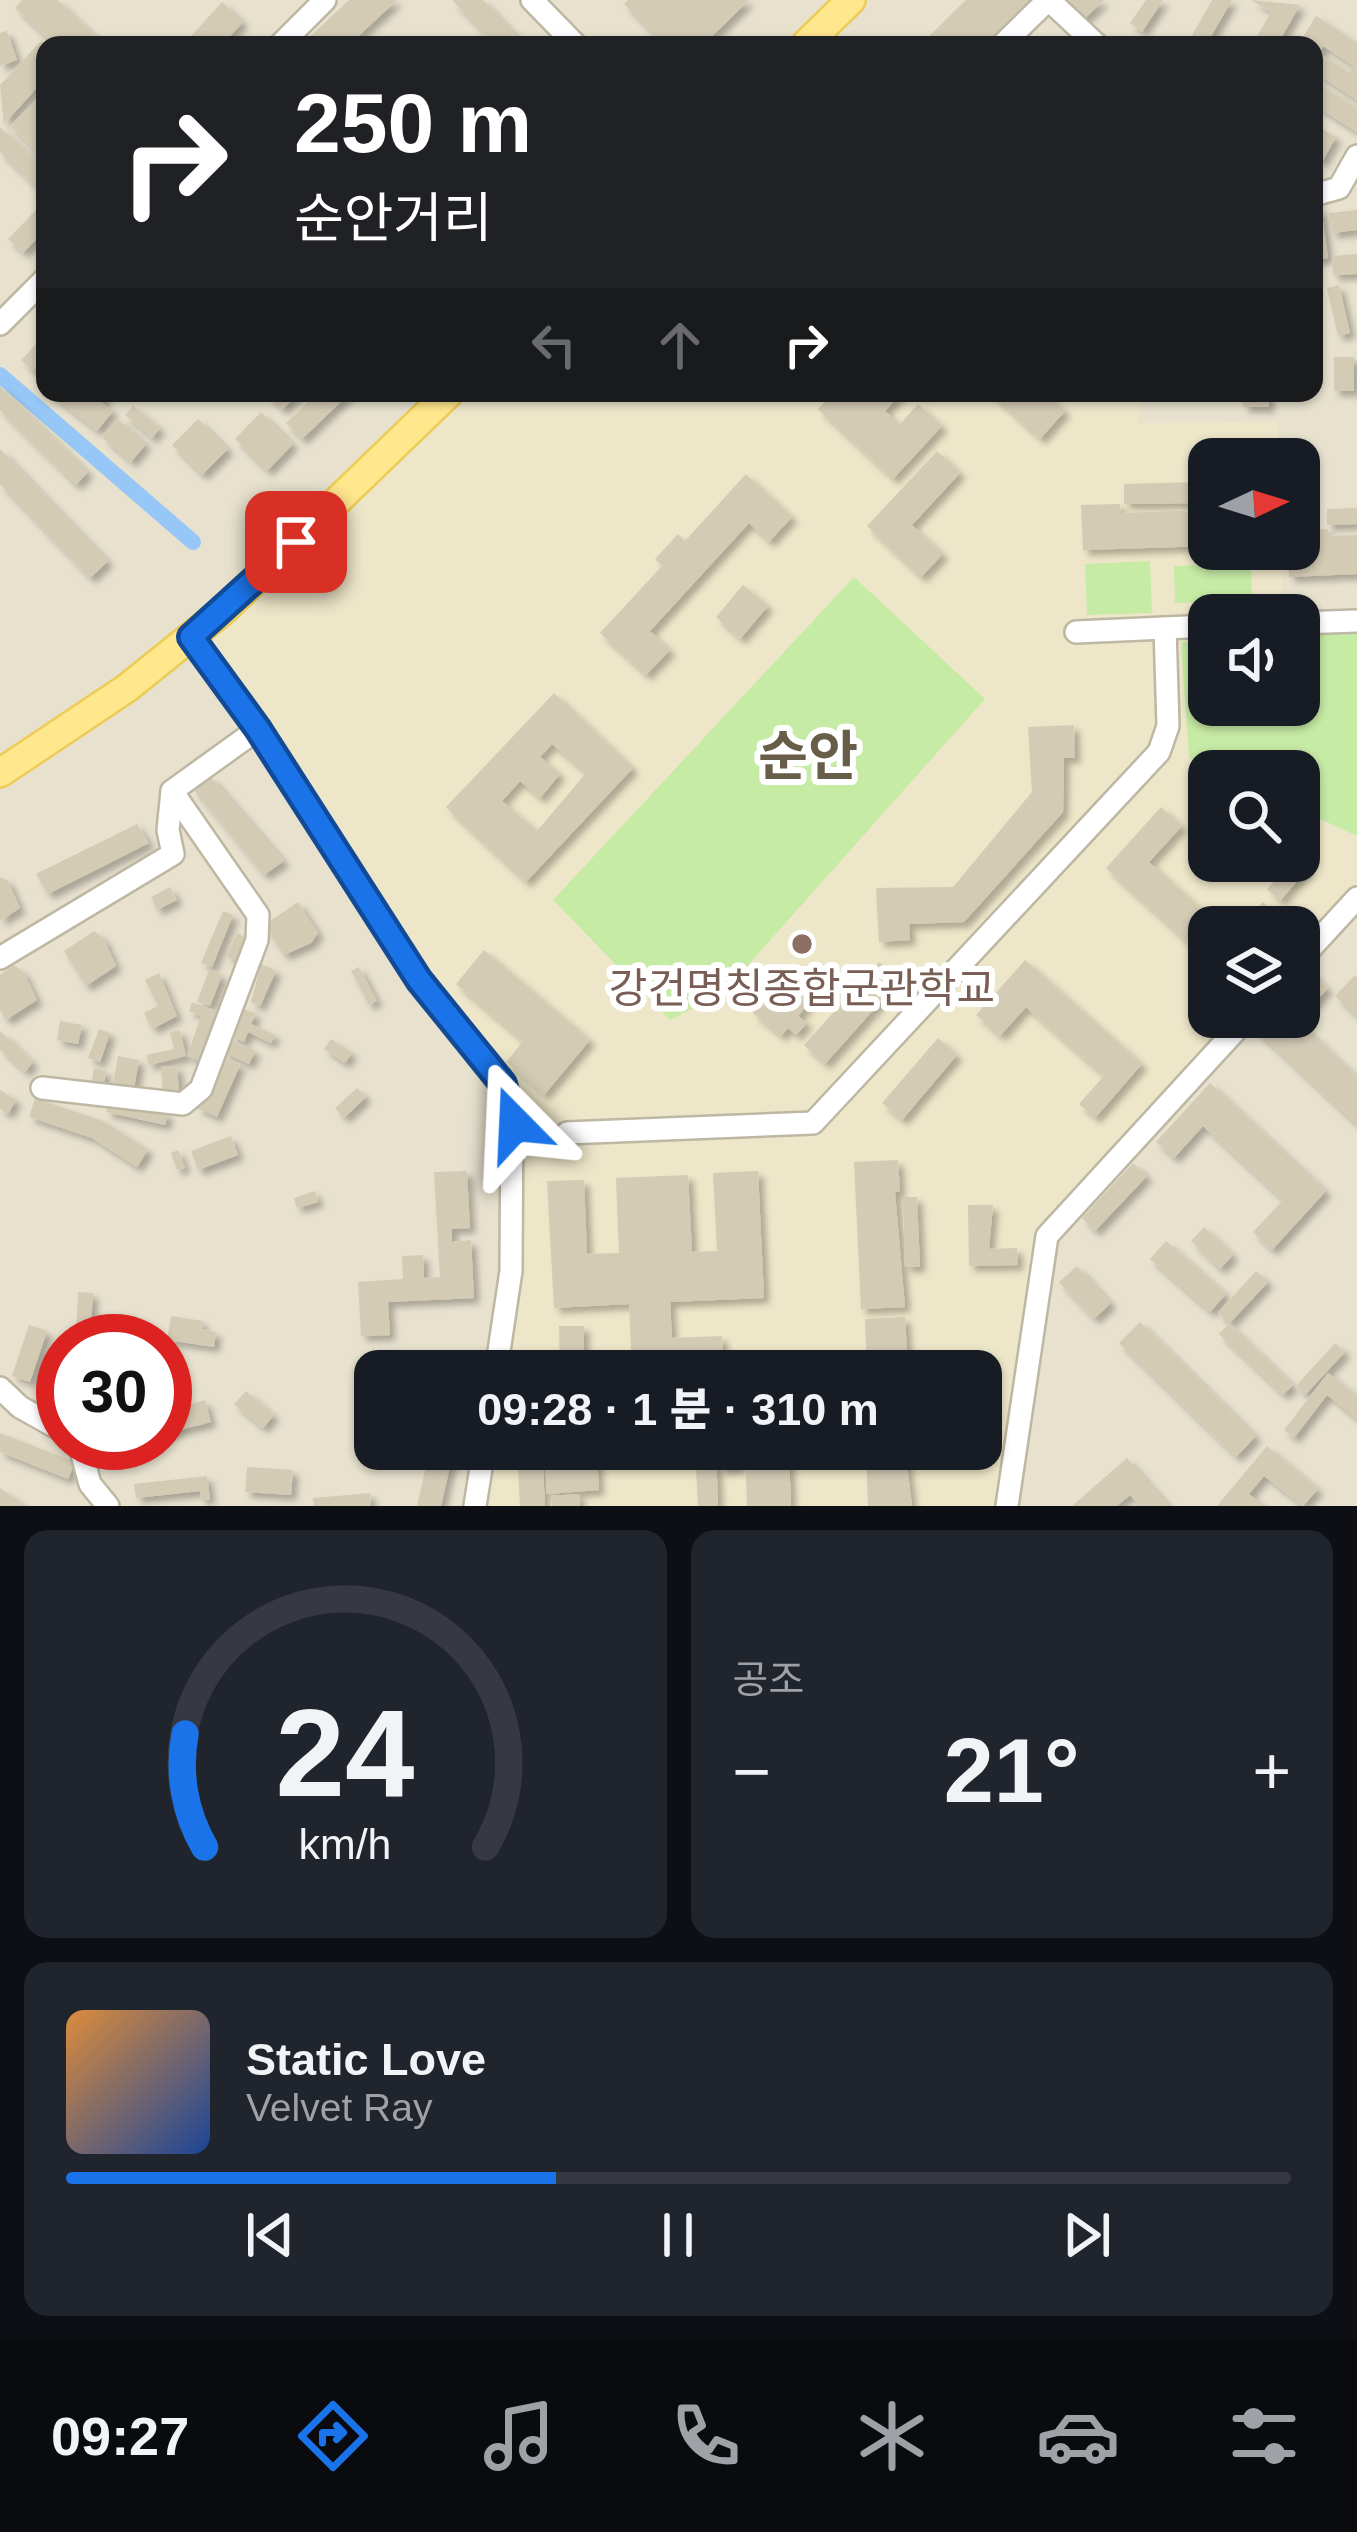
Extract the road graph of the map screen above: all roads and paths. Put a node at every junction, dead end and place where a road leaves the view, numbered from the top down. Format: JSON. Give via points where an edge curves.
{"nodes":[{"id":1,"x":325,"y":0,"type":"edge"},
{"id":2,"x":532,"y":0,"type":"edge"},
{"id":3,"x":850,"y":0,"type":"edge"},
{"id":4,"x":1049,"y":0,"type":"edge"},
{"id":5,"x":289,"y":36,"type":"edge"},
{"id":6,"x":567,"y":36,"type":"edge"},
{"id":7,"x":814,"y":36,"type":"edge"},
{"id":8,"x":1011,"y":36,"type":"edge"},
{"id":9,"x":1087,"y":36,"type":"edge"},
{"id":10,"x":1350,"y":173,"type":"edge"},
{"id":11,"x":1323,"y":190,"type":"edge"},
{"id":12,"x":36,"y":288,"type":"edge"},
{"id":13,"x":0,"y":324,"type":"edge"},
{"id":14,"x":439,"y":402,"type":"edge"},
{"id":15,"x":1357,"y":621,"type":"edge"},
{"id":16,"x":1320,"y":622,"type":"edge"},
{"id":17,"x":1188,"y":627,"type":"edge"},
{"id":18,"x":1165,"y":628,"type":"junction"},
{"id":19,"x":1076,"y":632,"type":"dead end"},
{"id":20,"x":191,"y":637,"type":"junction"},
{"id":21,"x":258,"y":729,"type":"junction"},
{"id":22,"x":0,"y":773,"type":"edge"},
{"id":23,"x":172,"y":791,"type":"junction"},
{"id":24,"x":1357,"y":898,"type":"edge"},
{"id":25,"x":1320,"y":938,"type":"edge"},
{"id":26,"x":0,"y":958,"type":"edge"},
{"id":27,"x":1229,"y":1038,"type":"edge"},
{"id":28,"x":42,"y":1088,"type":"dead end"},
{"id":29,"x":567,"y":1133,"type":"dead end"},
{"id":30,"x":499,"y":1350,"type":"edge"},
{"id":31,"x":0,"y":1388,"type":"edge"},
{"id":32,"x":36,"y":1416,"type":"edge"},
{"id":33,"x":86,"y":1470,"type":"edge"},
{"id":34,"x":481,"y":1470,"type":"edge"},
{"id":35,"x":108,"y":1506,"type":"edge"},
{"id":36,"x":476,"y":1506,"type":"edge"},
{"id":37,"x":1007,"y":1506,"type":"edge"}],
"edges":[{"from":1,"to":5,"type":"street"},
{"from":2,"to":6,"type":"street"},
{"from":3,"to":7,"type":"main road"},
{"from":4,"to":8,"type":"street"},
{"from":4,"to":9,"type":"street"},
{"from":10,"to":11,"type":"street"},
{"from":12,"to":13,"type":"street"},
{"from":14,"to":20,"type":"main road"},
{"from":15,"to":16,"type":"street"},
{"from":17,"to":18,"type":"street"},
{"from":18,"to":19,"type":"street"},
{"from":18,"to":29,"type":"street","via":[[1168,727],[1159,752],[814,1123]]},
{"from":20,"to":21,"type":"street"},
{"from":20,"to":22,"type":"main road"},
{"from":21,"to":23,"type":"street"},
{"from":21,"to":30,"type":"street","via":[[419,980],[512,1104],[511,1271]]},
{"from":23,"to":26,"type":"street","via":[[173,854]]},
{"from":23,"to":28,"type":"street","via":[[258,915],[257,940],[201,1089],[183,1105]]},
{"from":24,"to":25,"type":"street"},
{"from":27,"to":37,"type":"street","via":[[1047,1236]]},
{"from":31,"to":32,"type":"street"},
{"from":33,"to":35,"type":"street"},
{"from":34,"to":36,"type":"street"}]}
